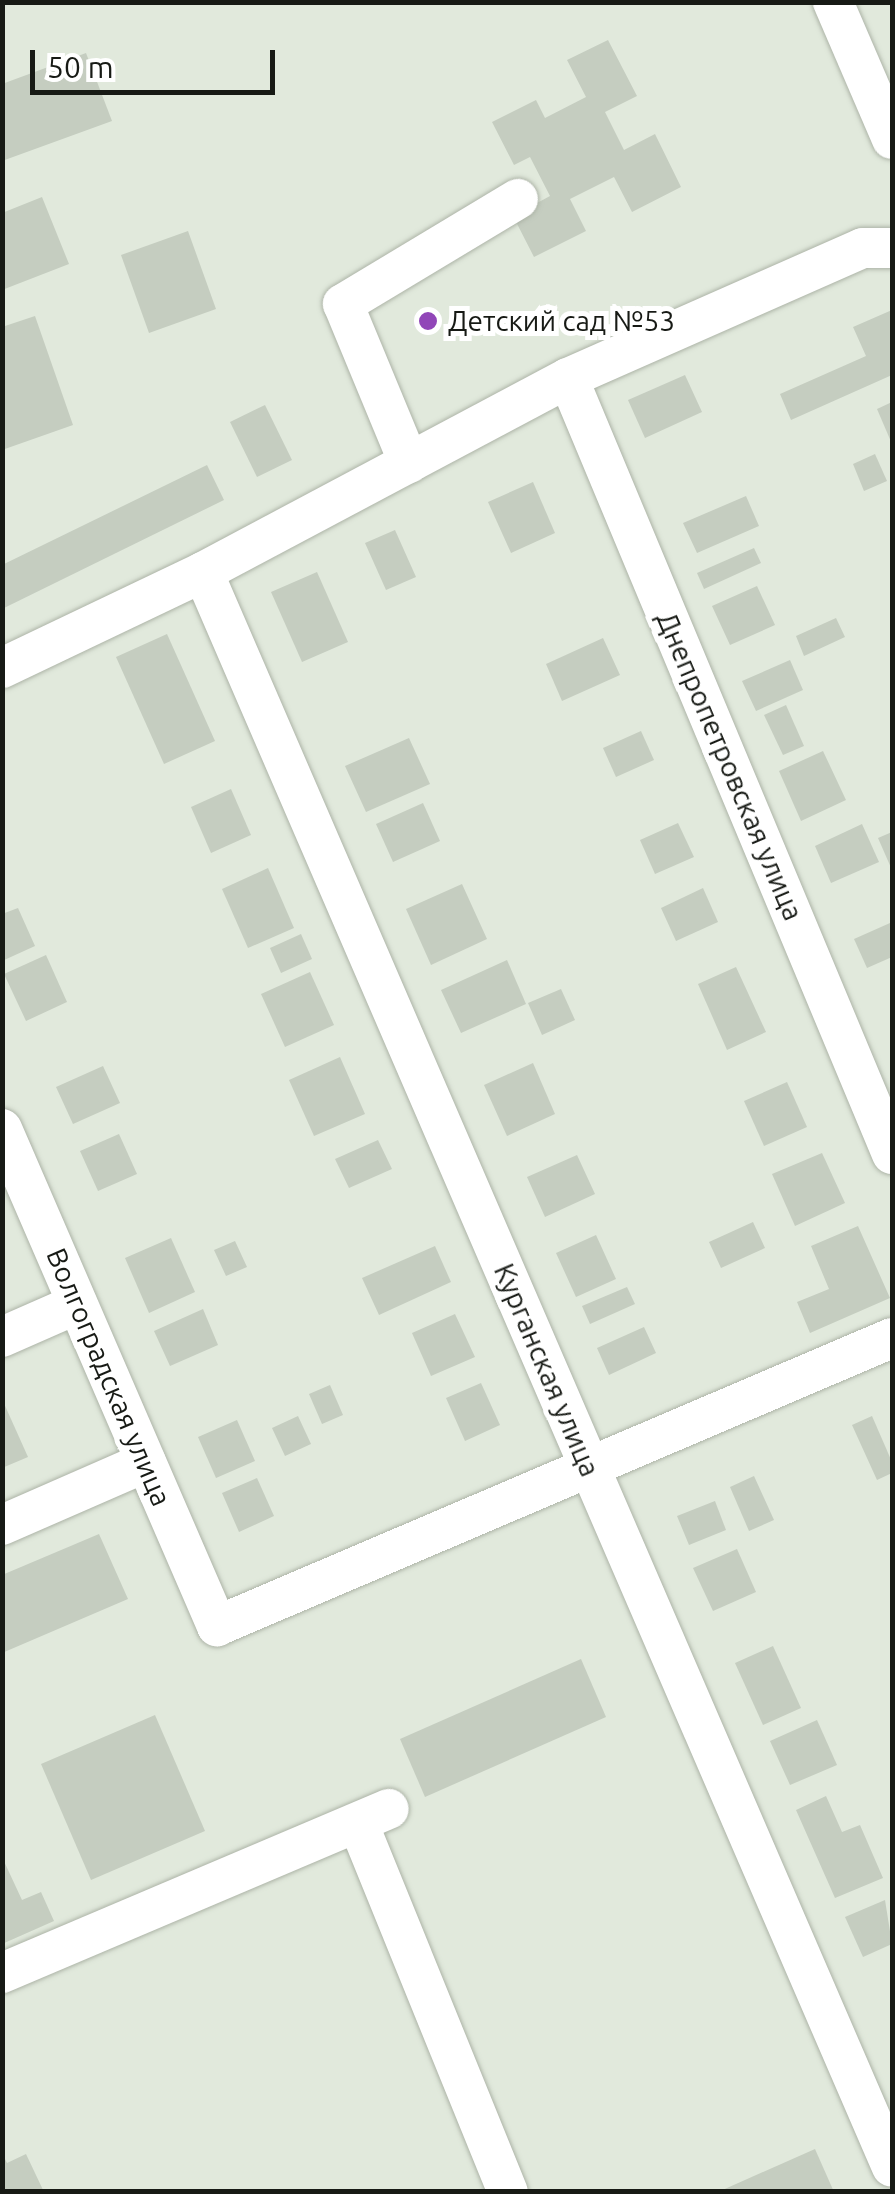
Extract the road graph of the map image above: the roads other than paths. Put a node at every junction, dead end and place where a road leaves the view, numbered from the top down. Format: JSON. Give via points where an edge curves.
{"nodes":[{"id":1,"x":833,"y":2,"type":"edge"},
{"id":2,"x":892,"y":138,"type":"edge"},
{"id":3,"x":518,"y":199,"type":"dead end"},
{"id":4,"x":892,"y":248,"type":"edge"},
{"id":5,"x":568,"y":378,"type":"junction"},
{"id":6,"x":409,"y":463,"type":"junction"},
{"id":7,"x":203,"y":572,"type":"junction"},
{"id":8,"x":2,"y":668,"type":"edge"},
{"id":9,"x":2,"y":1128,"type":"edge"},
{"id":10,"x":892,"y":1154,"type":"edge"},
{"id":11,"x":77,"y":1304,"type":"junction"},
{"id":12,"x":2,"y":1337,"type":"edge"},
{"id":13,"x":892,"y":1338,"type":"edge"},
{"id":14,"x":146,"y":1462,"type":"junction"},
{"id":15,"x":588,"y":1468,"type":"junction"},
{"id":16,"x":2,"y":1526,"type":"edge"},
{"id":17,"x":2,"y":1973,"type":"edge"},
{"id":18,"x":892,"y":2167,"type":"edge"},
{"id":19,"x":508,"y":2192,"type":"edge"}],
"edges":[{"from":1,"to":2,"type":"street"},
{"from":3,"to":6,"type":"street","via":[[343,304]]},
{"from":4,"to":5,"type":"street","via":[[863,248]]},
{"from":5,"to":6,"type":"street"},
{"from":5,"to":10,"type":"street","name":"Днепропетровская улица"},
{"from":6,"to":7,"type":"street"},
{"from":7,"to":8,"type":"street"},
{"from":7,"to":15,"type":"street","name":"Курганская улица"},
{"from":9,"to":11,"type":"street","name":"Волгоградская улица"},
{"from":11,"to":12,"type":"street"},
{"from":11,"to":14,"type":"street","name":"Волгоградская улица"},
{"from":13,"to":15,"type":"street"},
{"from":14,"to":15,"type":"street","name":"Волгоградская улица","via":[[217,1626]]},
{"from":14,"to":16,"type":"street"},
{"from":15,"to":18,"type":"street","name":"Курганская улица"},
{"from":17,"to":19,"type":"street","via":[[373,1816]]}]}
